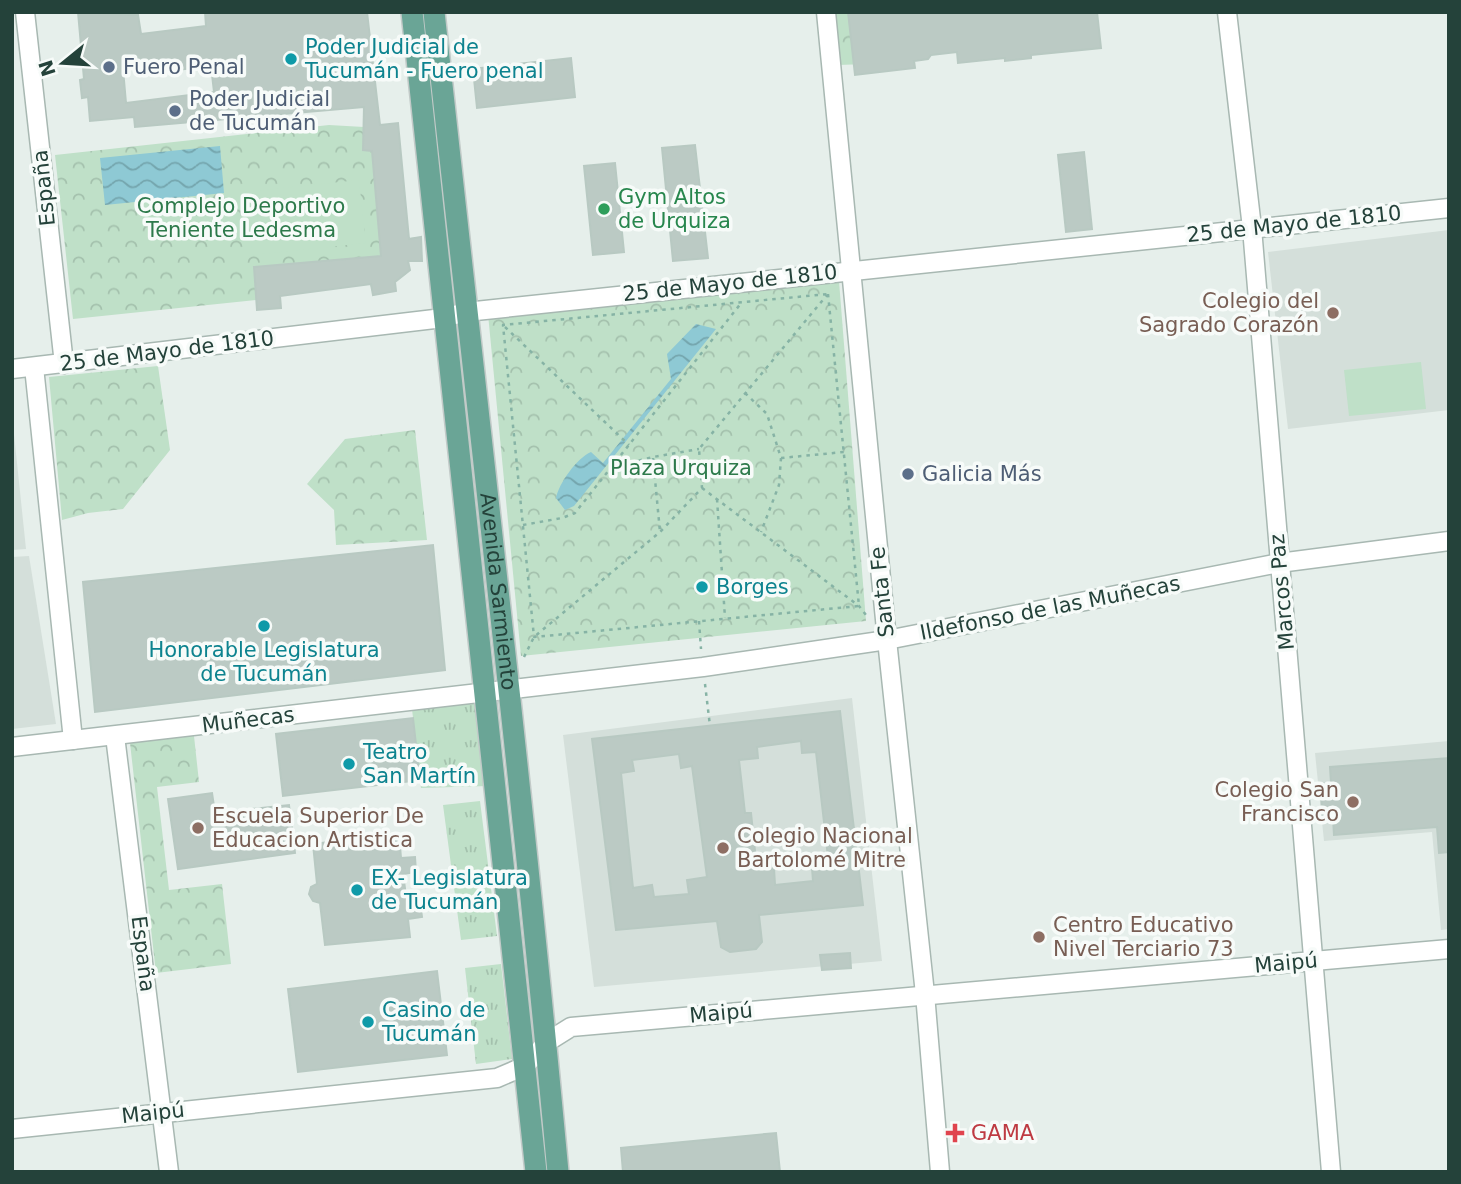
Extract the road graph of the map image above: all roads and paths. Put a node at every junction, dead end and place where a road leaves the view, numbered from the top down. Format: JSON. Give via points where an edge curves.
{"nodes":[{"id":1,"x":25,"y":12,"type":"edge"},
{"id":2,"x":412,"y":12,"type":"edge"},
{"id":3,"x":433,"y":12,"type":"edge"},
{"id":4,"x":826,"y":12,"type":"edge"},
{"id":5,"x":1227,"y":12,"type":"edge"},
{"id":6,"x":1449,"y":208,"type":"edge"},
{"id":7,"x":1252,"y":228,"type":"junction"},
{"id":8,"x":851,"y":270,"type":"junction"},
{"id":9,"x":828,"y":294,"type":"junction"},
{"id":10,"x":743,"y":302,"type":"junction"},
{"id":11,"x":467,"y":312,"type":"junction"},
{"id":12,"x":443,"y":318,"type":"junction"},
{"id":13,"x":503,"y":325,"type":"junction"},
{"id":14,"x":64,"y":363,"type":"junction"},
{"id":15,"x":34,"y":367,"type":"junction"},
{"id":16,"x":12,"y":369,"type":"edge"},
{"id":17,"x":744,"y":393,"type":"junction"},
{"id":18,"x":629,"y":445,"type":"junction"},
{"id":19,"x":699,"y":449,"type":"junction"},
{"id":20,"x":844,"y":452,"type":"junction"},
{"id":21,"x":653,"y":457,"type":"junction"},
{"id":22,"x":781,"y":458,"type":"junction"},
{"id":23,"x":611,"y":468,"type":"junction"},
{"id":24,"x":702,"y":488,"type":"junction"},
{"id":25,"x":717,"y":499,"type":"junction"},
{"id":26,"x":523,"y":525,"type":"junction"},
{"id":27,"x":660,"y":532,"type":"junction"},
{"id":28,"x":761,"y":532,"type":"junction"},
{"id":29,"x":1449,"y":541,"type":"edge"},
{"id":30,"x":1279,"y":563,"type":"junction"},
{"id":31,"x":859,"y":606,"type":"junction"},
{"id":32,"x":725,"y":619,"type":"junction"},
{"id":33,"x":534,"y":637,"type":"junction"},
{"id":34,"x":887,"y":640,"type":"junction"},
{"id":35,"x":524,"y":658,"type":"dead end"},
{"id":36,"x":509,"y":688,"type":"junction"},
{"id":37,"x":484,"y":692,"type":"junction"},
{"id":38,"x":116,"y":736,"type":"junction"},
{"id":39,"x":73,"y":740,"type":"junction"},
{"id":40,"x":12,"y":747,"type":"edge"},
{"id":41,"x":1449,"y":950,"type":"edge"},
{"id":42,"x":1314,"y":960,"type":"junction"},
{"id":43,"x":925,"y":994,"type":"junction"},
{"id":44,"x":547,"y":1042,"type":"junction"},
{"id":45,"x":525,"y":1066,"type":"junction"},
{"id":46,"x":163,"y":1112,"type":"junction"},
{"id":47,"x":12,"y":1129,"type":"edge"},
{"id":48,"x":169,"y":1172,"type":"edge"},
{"id":49,"x":536,"y":1172,"type":"edge"},
{"id":50,"x":558,"y":1172,"type":"edge"},
{"id":51,"x":940,"y":1172,"type":"edge"},
{"id":52,"x":1331,"y":1172,"type":"edge"}],
"edges":[{"from":1,"to":14,"type":"street","name":"España"},
{"from":2,"to":12,"type":"main road","name":"Avenida Sarmiento"},
{"from":3,"to":11,"type":"main road","name":"Avenida Sarmiento"},
{"from":4,"to":8,"type":"street","name":"Santa Fe"},
{"from":5,"to":7,"type":"street","name":"Marcos Paz"},
{"from":6,"to":7,"type":"street","name":"25 de Mayo de 1810"},
{"from":7,"to":8,"type":"street","name":"25 de Mayo de 1810"},
{"from":7,"to":30,"type":"street","name":"Marcos Paz"},
{"from":8,"to":11,"type":"street","name":"25 de Mayo de 1810"},
{"from":8,"to":34,"type":"street","name":"Santa Fe"},
{"from":9,"to":10,"type":"path"},
{"from":9,"to":17,"type":"path"},
{"from":9,"to":20,"type":"path"},
{"from":10,"to":13,"type":"path"},
{"from":10,"to":18,"type":"path"},
{"from":11,"to":12,"type":"street","name":"25 de Mayo de 1810"},
{"from":11,"to":36,"type":"main road","name":"Avenida Sarmiento"},
{"from":12,"to":14,"type":"street","name":"25 de Mayo de 1810"},
{"from":12,"to":37,"type":"main road","name":"Avenida Sarmiento"},
{"from":13,"to":18,"type":"path"},
{"from":13,"to":26,"type":"path"},
{"from":14,"to":15,"type":"street","name":"25 de Mayo de 1810"},
{"from":15,"to":16,"type":"street","name":"25 de Mayo de 1810"},
{"from":15,"to":39,"type":"street"},
{"from":17,"to":19,"type":"path"},
{"from":17,"to":22,"type":"path","via":[[767,414]]},
{"from":18,"to":23,"type":"path"},
{"from":19,"to":21,"type":"path"},
{"from":19,"to":24,"type":"path"},
{"from":20,"to":22,"type":"path"},
{"from":20,"to":31,"type":"path"},
{"from":21,"to":23,"type":"path"},
{"from":21,"to":27,"type":"path"},
{"from":22,"to":28,"type":"path","via":[[779,485]]},
{"from":23,"to":26,"type":"path","via":[[575,513]]},
{"from":24,"to":25,"type":"path"},
{"from":24,"to":27,"type":"path"},
{"from":25,"to":28,"type":"path"},
{"from":25,"to":32,"type":"path"},
{"from":26,"to":33,"type":"path"},
{"from":27,"to":33,"type":"path"},
{"from":28,"to":31,"type":"path"},
{"from":29,"to":30,"type":"street","name":"Ildefonso de las Muñecas"},
{"from":30,"to":34,"type":"street","name":"Ildefonso de las Muñecas"},
{"from":30,"to":42,"type":"street","name":"Marcos Paz"},
{"from":31,"to":32,"type":"path"},
{"from":31,"to":34,"type":"path"},
{"from":32,"to":33,"type":"path"},
{"from":33,"to":35,"type":"path"},
{"from":34,"to":36,"type":"street","name":"Ildefonso de las Muñecas","via":[[703,667]]},
{"from":34,"to":43,"type":"street","name":"Santa Fe"},
{"from":36,"to":37,"type":"street","name":"Ildefonso de las Muñecas"},
{"from":36,"to":44,"type":"main road","name":"Avenida Sarmiento"},
{"from":37,"to":38,"type":"street","name":"Muñecas"},
{"from":37,"to":45,"type":"main road","name":"Avenida Sarmiento"},
{"from":38,"to":39,"type":"street","name":"Muñecas"},
{"from":38,"to":46,"type":"street","name":"España"},
{"from":39,"to":40,"type":"street","name":"Muñecas"},
{"from":41,"to":42,"type":"street","name":"Maipú"},
{"from":42,"to":43,"type":"street","name":"Maipú"},
{"from":42,"to":52,"type":"street","name":"Marcos Paz"},
{"from":43,"to":44,"type":"street","name":"Maipú","via":[[571,1027]]},
{"from":43,"to":51,"type":"street","name":"Santa Fe"},
{"from":44,"to":45,"type":"street","name":"Maipú"},
{"from":44,"to":50,"type":"main road","name":"Avenida Sarmiento"},
{"from":45,"to":46,"type":"street","name":"Maipú","via":[[497,1078]]},
{"from":45,"to":49,"type":"main road","name":"Avenida Sarmiento"},
{"from":46,"to":47,"type":"street","name":"Maipú"},
{"from":46,"to":48,"type":"street","name":"España"}]}
